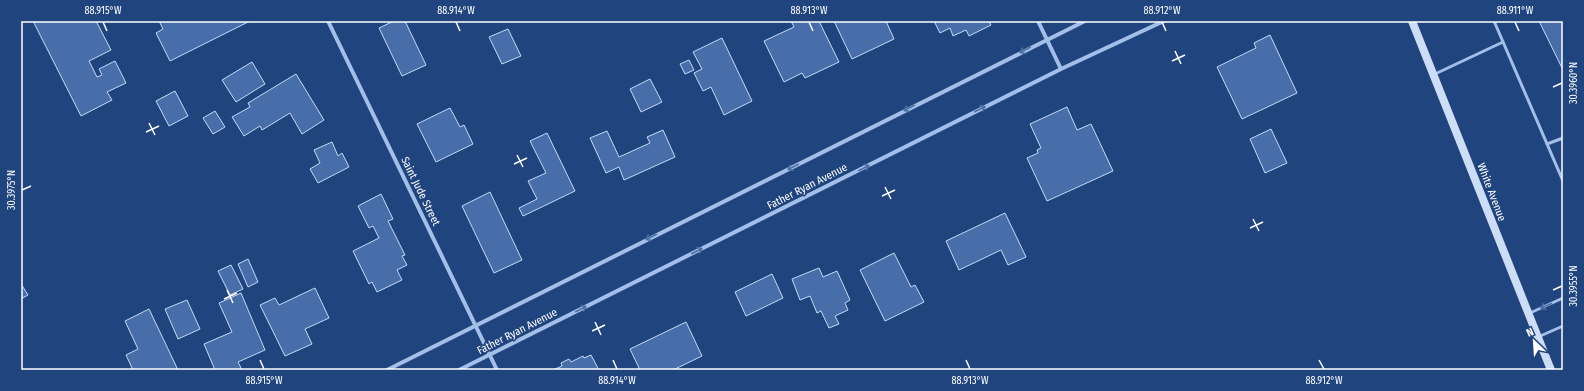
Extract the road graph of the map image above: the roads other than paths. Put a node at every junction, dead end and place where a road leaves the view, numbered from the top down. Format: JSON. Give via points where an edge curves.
{"nodes":[{"id":1,"x":328,"y":21,"type":"edge"},
{"id":2,"x":1038,"y":21,"type":"edge"},
{"id":3,"x":1086,"y":21,"type":"edge"},
{"id":4,"x":1164,"y":21,"type":"edge"},
{"id":5,"x":1412,"y":21,"type":"edge"},
{"id":6,"x":1494,"y":21,"type":"edge"},
{"id":7,"x":1047,"y":39,"type":"junction"},
{"id":8,"x":1503,"y":42,"type":"junction"},
{"id":9,"x":1061,"y":69,"type":"junction"},
{"id":10,"x":1435,"y":74,"type":"junction"},
{"id":11,"x":1563,"y":138,"type":"edge"},
{"id":12,"x":1547,"y":144,"type":"junction"},
{"id":13,"x":1563,"y":181,"type":"edge"},
{"id":14,"x":1563,"y":298,"type":"edge"},
{"id":15,"x":1529,"y":314,"type":"junction"},
{"id":16,"x":476,"y":325,"type":"junction"},
{"id":17,"x":1563,"y":326,"type":"edge"},
{"id":18,"x":1538,"y":337,"type":"junction"},
{"id":19,"x":490,"y":355,"type":"junction"},
{"id":20,"x":386,"y":370,"type":"edge"},
{"id":21,"x":458,"y":370,"type":"edge"},
{"id":22,"x":497,"y":370,"type":"edge"},
{"id":23,"x":1552,"y":370,"type":"edge"}],
"edges":[{"from":1,"to":16,"type":"street","name":"Saint Jude Street"},
{"from":2,"to":7,"type":"street"},
{"from":3,"to":7,"type":"street","name":"Father Ryan Avenue"},
{"from":4,"to":9,"type":"street","name":"Father Ryan Avenue"},
{"from":5,"to":10,"type":"main road","name":"White Avenue"},
{"from":6,"to":8,"type":"lane"},
{"from":7,"to":9,"type":"street"},
{"from":7,"to":16,"type":"street","name":"Father Ryan Avenue","one_way":true},
{"from":8,"to":10,"type":"lane"},
{"from":8,"to":12,"type":"lane"},
{"from":19,"to":9,"type":"street","name":"Father Ryan Avenue","one_way":true},
{"from":10,"to":15,"type":"main road","name":"White Avenue"},
{"from":11,"to":12,"type":"lane"},
{"from":12,"to":13,"type":"lane"},
{"from":14,"to":15,"type":"lane","one_way":true},
{"from":15,"to":18,"type":"main road","name":"White Avenue"},
{"from":16,"to":19,"type":"street","name":"Saint Jude Street"},
{"from":16,"to":20,"type":"street","name":"Father Ryan Avenue"},
{"from":17,"to":18,"type":"lane"},
{"from":18,"to":23,"type":"main road","name":"White Avenue"},
{"from":19,"to":21,"type":"street","name":"Father Ryan Avenue"},
{"from":19,"to":22,"type":"street","name":"Saint Jude Street"}]}
